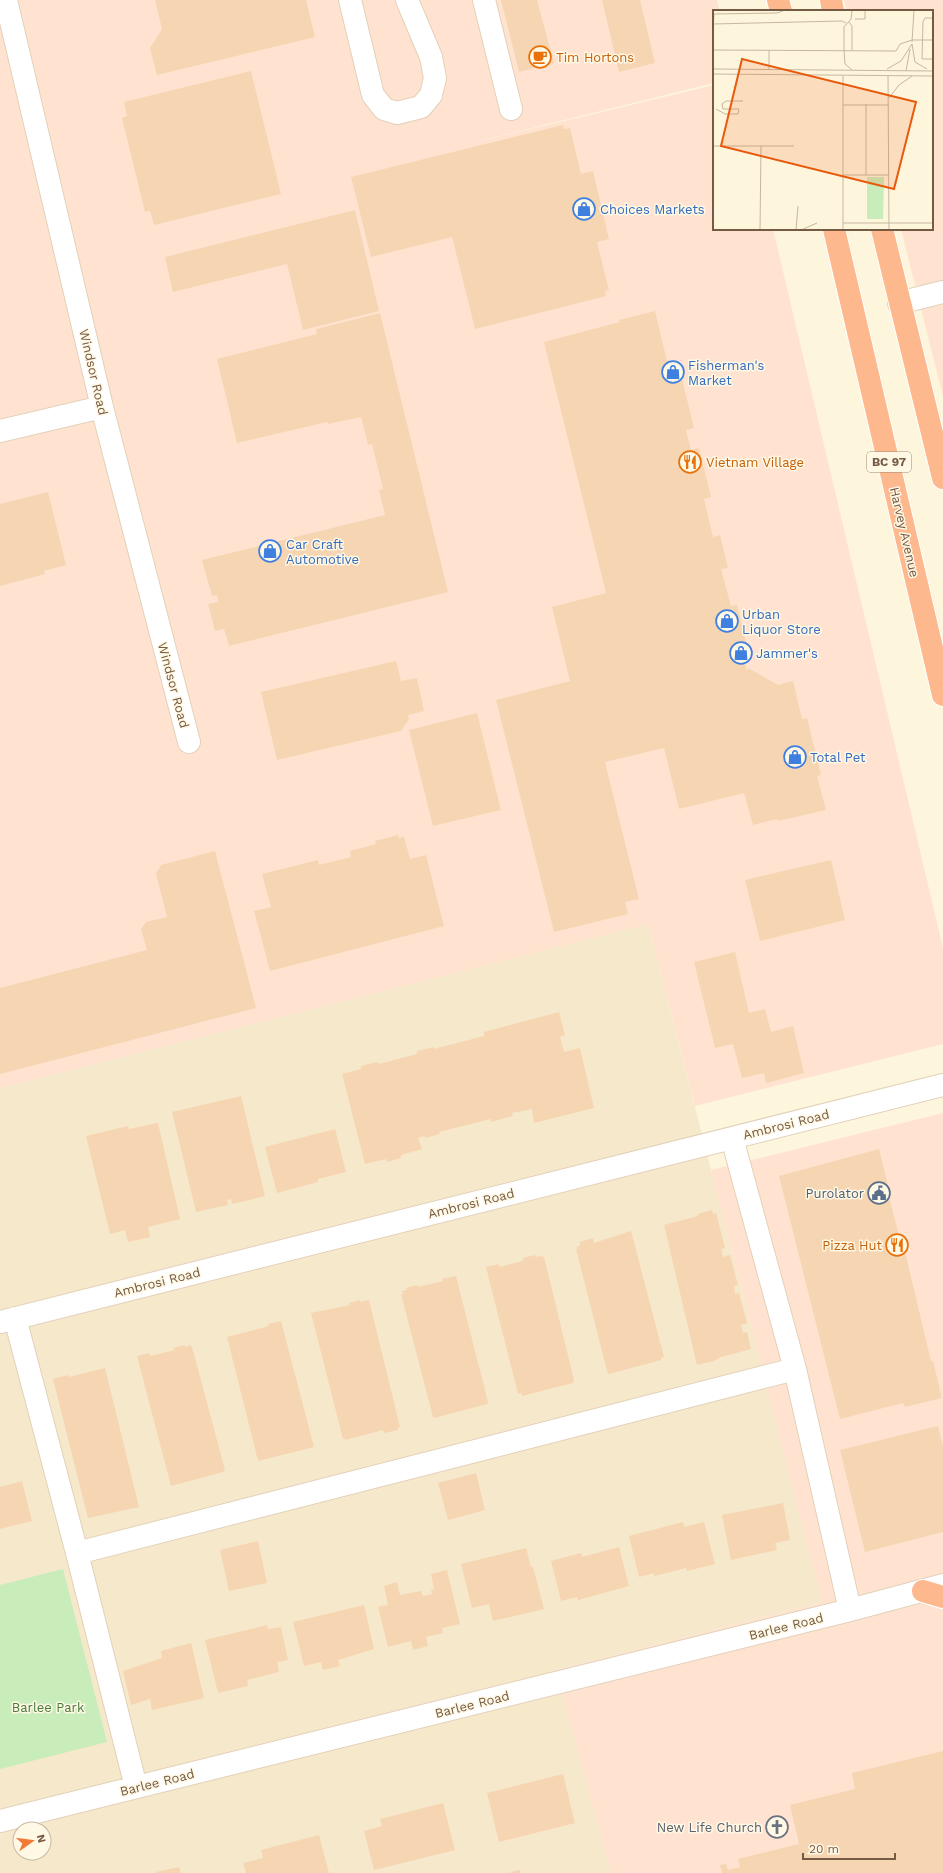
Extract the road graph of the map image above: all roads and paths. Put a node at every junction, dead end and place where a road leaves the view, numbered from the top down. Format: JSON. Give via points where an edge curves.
{"nodes":[{"id":1,"x":6,"y":0,"type":"edge"},
{"id":2,"x":350,"y":0,"type":"edge"},
{"id":3,"x":407,"y":0,"type":"edge"},
{"id":4,"x":484,"y":0,"type":"edge"},
{"id":5,"x":778,"y":0,"type":"edge"},
{"id":6,"x":831,"y":0,"type":"edge"},
{"id":7,"x":781,"y":10,"type":"edge"},
{"id":8,"x":833,"y":10,"type":"edge"},
{"id":9,"x":511,"y":109,"type":"dead end"},
{"id":10,"x":834,"y":230,"type":"edge"},
{"id":11,"x":882,"y":230,"type":"edge"},
{"id":12,"x":943,"y":292,"type":"edge"},
{"id":13,"x":899,"y":303,"type":"junction"},
{"id":14,"x":102,"y":406,"type":"junction"},
{"id":15,"x":0,"y":431,"type":"edge"},
{"id":16,"x":943,"y":478,"type":"edge"},
{"id":17,"x":943,"y":695,"type":"edge"},
{"id":18,"x":189,"y":742,"type":"dead end"},
{"id":19,"x":943,"y":1085,"type":"edge"},
{"id":20,"x":732,"y":1138,"type":"junction"},
{"id":21,"x":8,"y":1320,"type":"edge"},
{"id":22,"x":795,"y":1368,"type":"junction"},
{"id":23,"x":78,"y":1553,"type":"junction"},
{"id":24,"x":933,"y":1588,"type":"edge"},
{"id":25,"x":943,"y":1597,"type":"edge"},
{"id":26,"x":850,"y":1610,"type":"junction"},
{"id":27,"x":136,"y":1787,"type":"junction"},
{"id":28,"x":0,"y":1821,"type":"edge"}],
"edges":[{"from":1,"to":14,"type":"street","name":"Windsor Road"},
{"from":2,"to":3,"type":"street","via":[[373,95],[384,109],[397,113],[421,107],[431,95],[435,78],[431,57]]},
{"from":4,"to":9,"type":"street"},
{"from":5,"to":7,"type":"highway"},
{"from":6,"to":8,"type":"highway"},
{"from":10,"to":17,"type":"highway","name":"Harvey Avenue","number":"BC 97"},
{"from":11,"to":13,"type":"highway"},
{"from":12,"to":13,"type":"street"},
{"from":13,"to":16,"type":"highway"},
{"from":14,"to":15,"type":"street"},
{"from":14,"to":18,"type":"street","name":"Windsor Road"},
{"from":19,"to":20,"type":"street","name":"Ambrosi Road"},
{"from":20,"to":21,"type":"street","name":"Ambrosi Road"},
{"from":20,"to":22,"type":"street"},
{"from":21,"to":23,"type":"street"},
{"from":22,"to":23,"type":"street"},
{"from":22,"to":26,"type":"street"},
{"from":23,"to":27,"type":"street"},
{"from":24,"to":25,"type":"highway"},
{"from":24,"to":26,"type":"street","name":"Barlee Road"},
{"from":26,"to":27,"type":"street","name":"Barlee Road"},
{"from":27,"to":28,"type":"street","name":"Barlee Road"}]}
